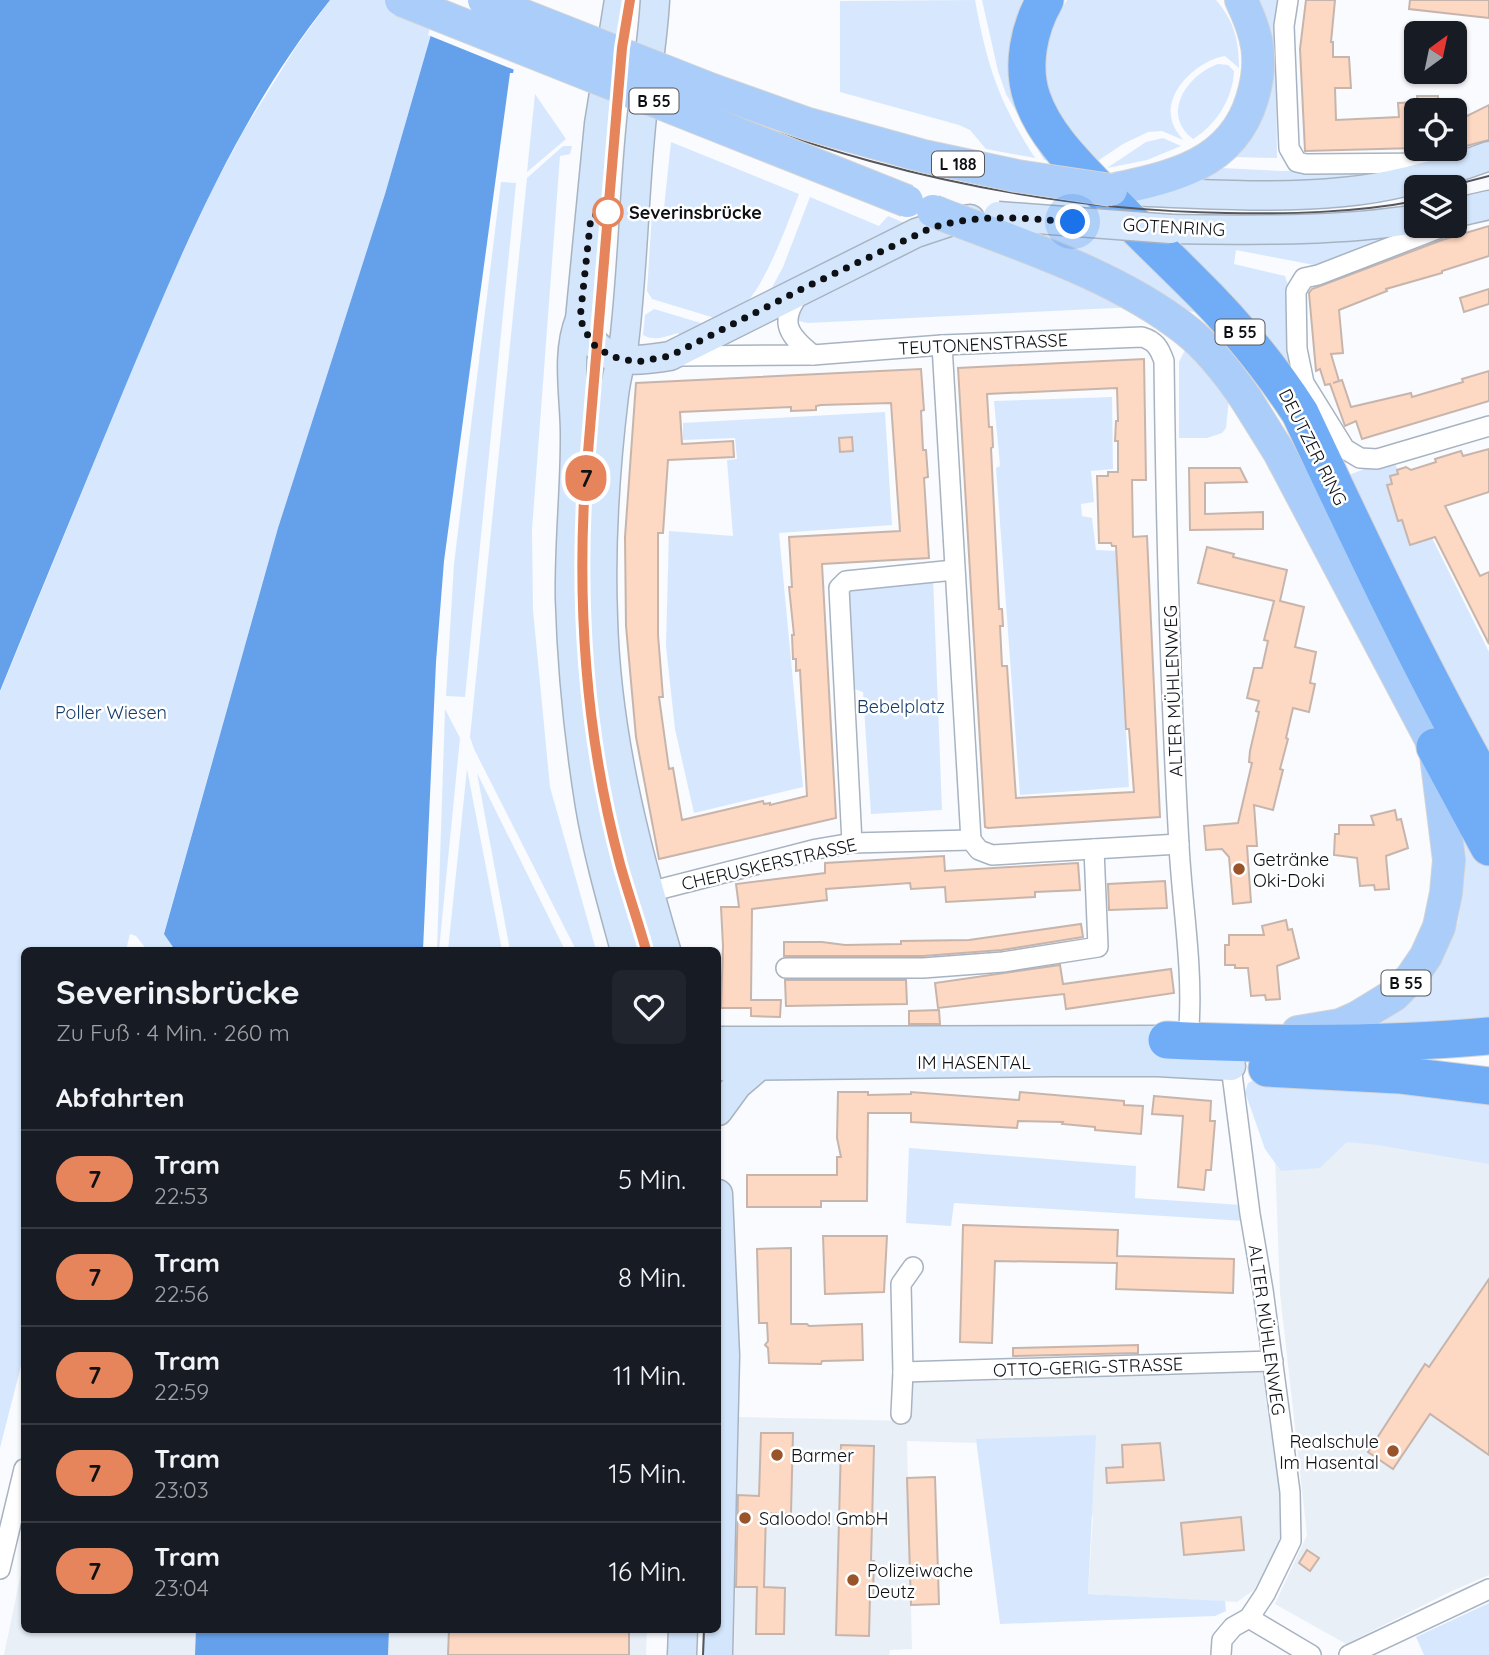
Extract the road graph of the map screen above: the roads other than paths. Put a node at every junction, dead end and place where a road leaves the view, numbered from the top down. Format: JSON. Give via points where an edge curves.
{"nodes":[{"id":1,"x":401,"y":0,"type":"edge"},
{"id":2,"x":484,"y":0,"type":"edge"},
{"id":3,"x":619,"y":0,"type":"edge"},
{"id":4,"x":656,"y":0,"type":"edge"},
{"id":5,"x":1045,"y":0,"type":"edge"},
{"id":6,"x":1241,"y":0,"type":"edge"},
{"id":7,"x":1288,"y":0,"type":"edge"},
{"id":8,"x":808,"y":124,"type":"joint"},
{"id":9,"x":1480,"y":159,"type":"edge"},
{"id":10,"x":1105,"y":189,"type":"junction"},
{"id":11,"x":1404,"y":220,"type":"edge"},
{"id":12,"x":1414,"y":238,"type":"edge"},
{"id":13,"x":804,"y":288,"type":"junction"},
{"id":14,"x":580,"y":319,"type":"junction"},
{"id":15,"x":1153,"y":340,"type":"joint"},
{"id":16,"x":942,"y":345,"type":"junction"},
{"id":17,"x":813,"y":355,"type":"junction"},
{"id":18,"x":670,"y":356,"type":"junction"},
{"id":19,"x":629,"y":360,"type":"junction"},
{"id":20,"x":1489,"y":426,"type":"edge"},
{"id":21,"x":954,"y":570,"type":"junction"},
{"id":22,"x":1435,"y":747,"type":"junction"},
{"id":23,"x":1489,"y":790,"type":"edge"},
{"id":24,"x":971,"y":840,"type":"junction"},
{"id":25,"x":852,"y":843,"type":"junction"},
{"id":26,"x":1179,"y":844,"type":"junction"},
{"id":27,"x":1489,"y":847,"type":"edge"},
{"id":28,"x":1094,"y":849,"type":"junction"},
{"id":29,"x":649,"y":892,"type":"junction"},
{"id":30,"x":624,"y":947,"type":"edge"},
{"id":31,"x":665,"y":947,"type":"edge"},
{"id":32,"x":786,"y":968,"type":"dead end"},
{"id":33,"x":1489,"y":1036,"type":"edge"},
{"id":34,"x":1170,"y":1039,"type":"junction"},
{"id":35,"x":721,"y":1041,"type":"edge"},
{"id":36,"x":721,"y":1066,"type":"edge"},
{"id":37,"x":759,"y":1066,"type":"junction"},
{"id":38,"x":1231,"y":1066,"type":"junction"},
{"id":39,"x":1489,"y":1086,"type":"edge"},
{"id":40,"x":721,"y":1107,"type":"edge"},
{"id":41,"x":721,"y":1263,"type":"edge"},
{"id":42,"x":913,"y":1267,"type":"dead end"},
{"id":43,"x":1273,"y":1361,"type":"junction"},
{"id":44,"x":903,"y":1372,"type":"junction"},
{"id":45,"x":901,"y":1414,"type":"dead end"},
{"id":46,"x":21,"y":1482,"type":"edge"},
{"id":47,"x":721,"y":1527,"type":"edge"},
{"id":48,"x":0,"y":1569,"type":"edge"},
{"id":49,"x":1489,"y":1589,"type":"edge"},
{"id":50,"x":1249,"y":1618,"type":"junction"},
{"id":51,"x":683,"y":1633,"type":"edge"},
{"id":52,"x":719,"y":1633,"type":"edge"},
{"id":53,"x":682,"y":1655,"type":"edge"},
{"id":54,"x":718,"y":1655,"type":"edge"},
{"id":55,"x":1221,"y":1655,"type":"edge"},
{"id":56,"x":1311,"y":1655,"type":"edge"},
{"id":57,"x":1349,"y":1655,"type":"edge"}],
"edges":[{"from":1,"to":22,"type":"main road","name":"DEUTZER RING","number":"B 55","bridge":true,"via":[[1102,280],[1188,331],[1246,399],[1279,452]]},
{"from":2,"to":8,"type":"main road","number":"B 55","bridge":true},
{"from":3,"to":14,"type":"main road","via":[[599,124]]},
{"from":4,"to":19,"type":"main road","via":[[642,117]]},
{"from":5,"to":10,"type":"highway","name":"DEUTZER RING","number":"B 55","via":[[1028,52],[1032,97],[1046,127],[1071,159]]},
{"from":6,"to":10,"type":"main road","via":[[1254,26],[1260,75],[1236,134],[1196,166],[1144,183]]},
{"from":7,"to":9,"type":"street","name":"GOTENRING","via":[[1284,26],[1289,148],[1297,162],[1393,166]]},
{"from":8,"to":10,"type":"main road","number":"L 188","bridge":true,"via":[[937,159]]},
{"from":9,"to":10,"type":"main road","name":"GOTENRING","number":"L 188","via":[[1412,179],[1343,192],[1208,195]]},
{"from":10,"to":23,"type":"highway","name":"DEUTZER RING","number":"B 55","via":[[1242,334],[1300,413],[1369,560]]},
{"from":11,"to":13,"type":"main road","name":"GOTENRING","bridge":true,"via":[[1244,230],[999,216],[931,228]]},
{"from":12,"to":20,"type":"street","via":[[1304,278],[1296,291],[1297,349],[1304,383],[1345,449],[1360,458],[1377,459]]},
{"from":13,"to":17,"type":"street","via":[[792,304],[790,334]]},
{"from":13,"to":18,"type":"main road","name":"GOTENRING"},
{"from":14,"to":19,"type":"main road","via":[[597,348]]},
{"from":14,"to":30,"type":"main road","via":[[573,356],[570,600],[575,678],[590,806]]},
{"from":15,"to":16,"type":"street","name":"TEUTONENSTRASSE"},
{"from":15,"to":26,"type":"street","name":"ALTER MÜHLENWEG","via":[[1164,361]]},
{"from":16,"to":17,"type":"street","name":"TEUTONENSTRASSE"},
{"from":16,"to":21,"type":"street"},
{"from":17,"to":18,"type":"street","name":"TEUTONENSTRASSE"},
{"from":18,"to":19,"type":"main road","name":"TEUTONENSTRASSE"},
{"from":19,"to":29,"type":"main road","via":[[614,393],[603,512],[603,619],[620,775]]},
{"from":21,"to":24,"type":"street"},
{"from":21,"to":25,"type":"street","via":[[846,581],[839,588]]},
{"from":22,"to":27,"type":"highway","name":"DEUTZER RING","number":"B 55"},
{"from":22,"to":34,"type":"main road","number":"B 55","via":[[1449,860],[1446,894],[1439,927],[1411,978],[1394,995],[1340,1025],[1248,1037]]},
{"from":24,"to":25,"type":"street","name":"CHERUSKERSTRASSE"},
{"from":24,"to":28,"type":"street","name":"CHERUSKERSTRASSE","via":[[992,855]]},
{"from":25,"to":29,"type":"street","name":"CHERUSKERSTRASSE"},
{"from":26,"to":28,"type":"street","name":"CHERUSKERSTRASSE"},
{"from":26,"to":34,"type":"street","name":"ALTER MÜHLENWEG","via":[[1191,992],[1189,1026]]},
{"from":28,"to":32,"type":"street","via":[[1098,947],[1003,962],[923,968]]},
{"from":29,"to":31,"type":"main road"},
{"from":33,"to":34,"type":"highway","number":"B 55","via":[[1343,1044]]},
{"from":34,"to":35,"type":"main road","name":"IM HASENTAL","number":"B 55"},
{"from":36,"to":37,"type":"main road","name":"IM HASENTAL"},
{"from":37,"to":38,"type":"main road","name":"IM HASENTAL","via":[[1028,1062]]},
{"from":37,"to":40,"type":"main road"},
{"from":38,"to":39,"type":"highway","via":[[1399,1075]]},
{"from":38,"to":43,"type":"street","name":"ALTER MÜHLENWEG"},
{"from":41,"to":47,"type":"main road","via":[[725,1356]]},
{"from":42,"to":44,"type":"street","via":[[901,1284]]},
{"from":43,"to":44,"type":"street","name":"OTTO-GERIG-STRASSE"},
{"from":43,"to":50,"type":"street","name":"ALTER MÜHLENWEG","via":[[1290,1492],[1291,1541]]},
{"from":44,"to":45,"type":"street"},
{"from":46,"to":48,"type":"street"},
{"from":49,"to":57,"type":"street"},
{"from":50,"to":55,"type":"street","name":"ALTER MÜHLENWEG","via":[[1222,1640]]},
{"from":50,"to":56,"type":"street"},
{"from":51,"to":53,"type":"main road"},
{"from":52,"to":54,"type":"main road"}]}
